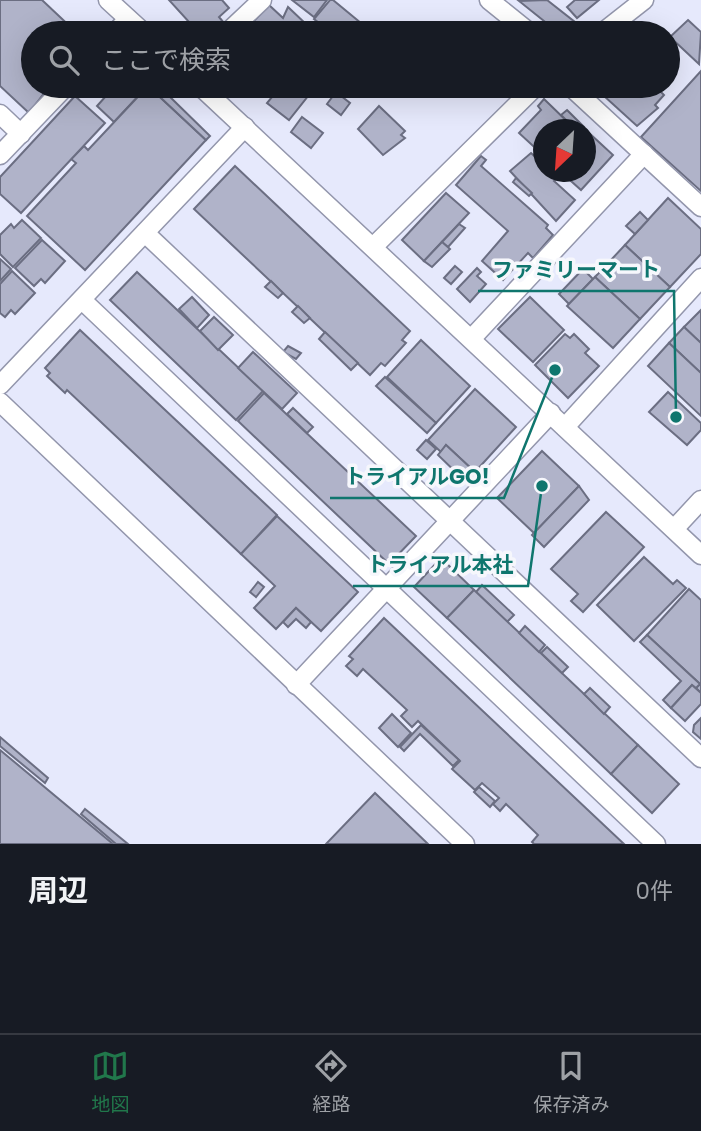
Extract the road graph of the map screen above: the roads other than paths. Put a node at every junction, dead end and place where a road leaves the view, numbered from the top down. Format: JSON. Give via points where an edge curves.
{"nodes":[{"id":1,"x":108,"y":0,"type":"edge"},
{"id":2,"x":262,"y":0,"type":"edge"},
{"id":3,"x":489,"y":0,"type":"edge"},
{"id":4,"x":644,"y":0,"type":"edge"},
{"id":5,"x":128,"y":19,"type":"joint"},
{"id":6,"x":130,"y":21,"type":"edge"},
{"id":7,"x":239,"y":21,"type":"edge"},
{"id":8,"x":515,"y":21,"type":"edge"},
{"id":9,"x":617,"y":21,"type":"edge"},
{"id":10,"x":55,"y":98,"type":"edge"},
{"id":11,"x":213,"y":98,"type":"edge"},
{"id":12,"x":524,"y":98,"type":"edge"},
{"id":13,"x":583,"y":98,"type":"edge"},
{"id":14,"x":0,"y":114,"type":"edge"},
{"id":15,"x":244,"y":127,"type":"junction"},
{"id":16,"x":21,"y":134,"type":"junction"},
{"id":17,"x":0,"y":155,"type":"edge"},
{"id":18,"x":644,"y":155,"type":"junction"},
{"id":19,"x":701,"y":206,"type":"edge"},
{"id":20,"x":145,"y":233,"type":"junction"},
{"id":21,"x":374,"y":246,"type":"junction"},
{"id":22,"x":701,"y":278,"type":"edge"},
{"id":23,"x":82,"y":300,"type":"junction"},
{"id":24,"x":472,"y":338,"type":"junction"},
{"id":25,"x":0,"y":385,"type":"edge"},
{"id":26,"x":0,"y":402,"type":"edge"},
{"id":27,"x":551,"y":413,"type":"junction"},
{"id":28,"x":565,"y":427,"type":"junction"},
{"id":29,"x":701,"y":500,"type":"edge"},
{"id":30,"x":451,"y":520,"type":"junction"},
{"id":31,"x":674,"y":529,"type":"junction"},
{"id":32,"x":701,"y":555,"type":"edge"},
{"id":33,"x":388,"y":589,"type":"junction"},
{"id":34,"x":296,"y":685,"type":"junction"},
{"id":35,"x":701,"y":758,"type":"edge"},
{"id":36,"x":465,"y":844,"type":"edge"},
{"id":37,"x":656,"y":844,"type":"edge"}],
"edges":[{"from":1,"to":5,"type":"street"},
{"from":2,"to":7,"type":"street"},
{"from":3,"to":8,"type":"street"},
{"from":4,"to":9,"type":"street"},
{"from":5,"to":6,"type":"street"},
{"from":10,"to":16,"type":"street"},
{"from":11,"to":15,"type":"street"},
{"from":12,"to":21,"type":"street"},
{"from":13,"to":18,"type":"street"},
{"from":14,"to":16,"type":"street"},
{"from":15,"to":20,"type":"street"},
{"from":15,"to":21,"type":"street"},
{"from":16,"to":17,"type":"street"},
{"from":18,"to":19,"type":"street"},
{"from":18,"to":24,"type":"street"},
{"from":20,"to":23,"type":"street"},
{"from":20,"to":30,"type":"street"},
{"from":21,"to":24,"type":"street"},
{"from":22,"to":28,"type":"street"},
{"from":23,"to":25,"type":"street"},
{"from":23,"to":33,"type":"street"},
{"from":24,"to":27,"type":"street"},
{"from":26,"to":34,"type":"street"},
{"from":27,"to":28,"type":"street"},
{"from":27,"to":30,"type":"street"},
{"from":28,"to":31,"type":"street"},
{"from":29,"to":31,"type":"street"},
{"from":30,"to":33,"type":"street"},
{"from":30,"to":35,"type":"street"},
{"from":31,"to":32,"type":"street"},
{"from":33,"to":34,"type":"street"},
{"from":33,"to":37,"type":"street"},
{"from":34,"to":36,"type":"street"}]}
